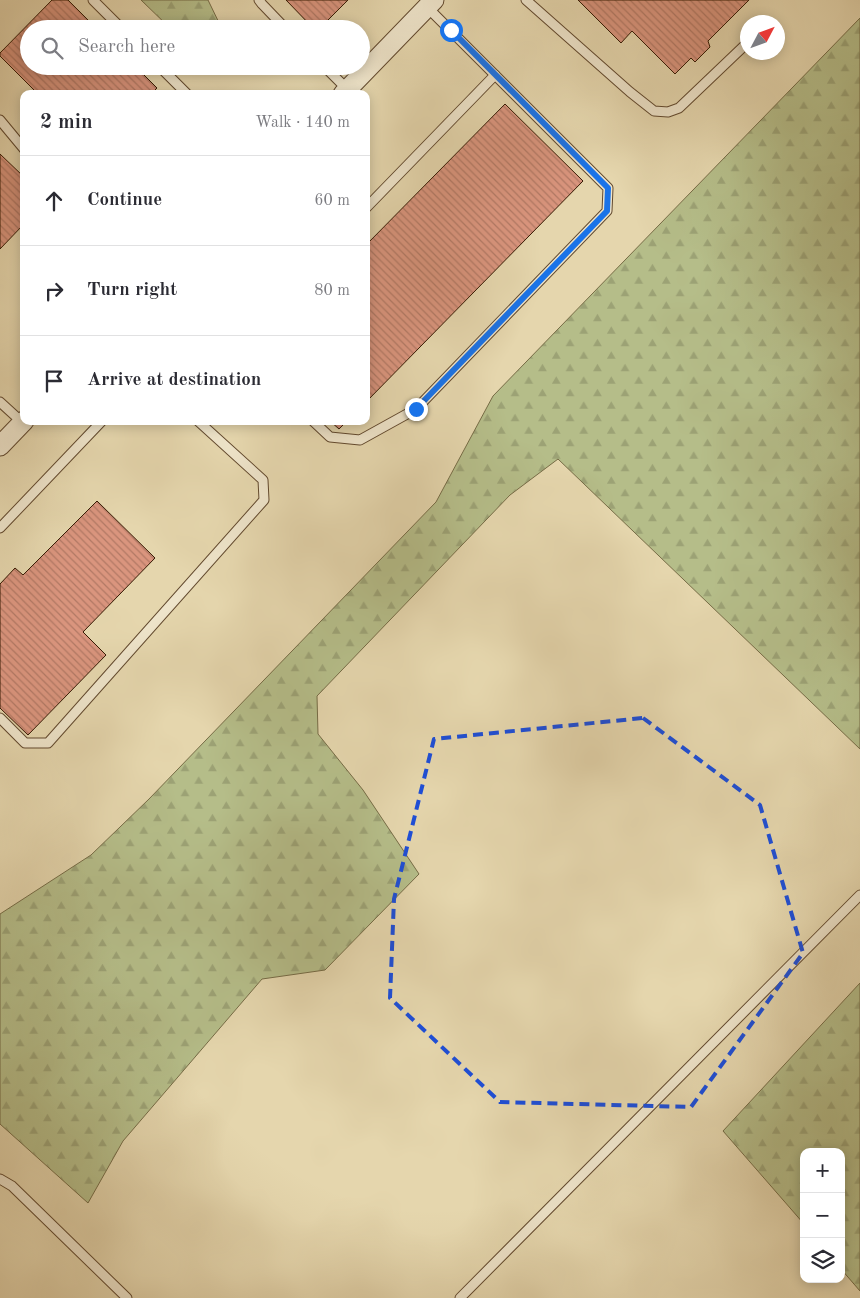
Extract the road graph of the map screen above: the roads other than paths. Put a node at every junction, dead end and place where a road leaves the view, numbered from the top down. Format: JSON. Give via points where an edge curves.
{"nodes":[{"id":1,"x":93,"y":0,"type":"edge"},
{"id":2,"x":259,"y":0,"type":"edge"},
{"id":3,"x":526,"y":0,"type":"edge"},
{"id":4,"x":430,"y":4,"type":"edge"},
{"id":5,"x":113,"y":20,"type":"edge"},
{"id":6,"x":277,"y":20,"type":"edge"},
{"id":7,"x":740,"y":50,"type":"edge"},
{"id":8,"x":370,"y":66,"type":"edge"},
{"id":9,"x":168,"y":75,"type":"edge"},
{"id":10,"x":331,"y":75,"type":"edge"},
{"id":11,"x":361,"y":75,"type":"edge"},
{"id":12,"x":495,"y":75,"type":"junction"},
{"id":13,"x":183,"y":90,"type":"edge"},
{"id":14,"x":343,"y":90,"type":"edge"},
{"id":15,"x":347,"y":90,"type":"edge"},
{"id":16,"x":0,"y":120,"type":"edge"},
{"id":17,"x":20,"y":144,"type":"edge"},
{"id":18,"x":370,"y":204,"type":"edge"},
{"id":19,"x":0,"y":402,"type":"edge"},
{"id":20,"x":20,"y":419,"type":"edge"},
{"id":21,"x":21,"y":425,"type":"edge"},
{"id":22,"x":98,"y":425,"type":"edge"},
{"id":23,"x":202,"y":425,"type":"edge"},
{"id":24,"x":317,"y":425,"type":"edge"},
{"id":25,"x":0,"y":446,"type":"edge"},
{"id":26,"x":0,"y":528,"type":"edge"},
{"id":27,"x":0,"y":718,"type":"edge"},
{"id":28,"x":860,"y":895,"type":"edge"},
{"id":29,"x":0,"y":1179,"type":"edge"},
{"id":30,"x":128,"y":1298,"type":"edge"},
{"id":31,"x":460,"y":1298,"type":"edge"}],
"edges":[{"from":1,"to":5,"type":"lane"},
{"from":2,"to":6,"type":"lane"},
{"from":3,"to":7,"type":"lane","via":[[654,111],[668,112],[679,108]]},
{"from":4,"to":8,"type":"street"},
{"from":4,"to":12,"type":"lane"},
{"from":9,"to":13,"type":"lane"},
{"from":10,"to":14,"type":"lane"},
{"from":11,"to":15,"type":"street"},
{"from":12,"to":18,"type":"lane"},
{"from":12,"to":24,"type":"lane","via":[[608,188],[607,211],[416,409],[360,440],[330,437]]},
{"from":16,"to":17,"type":"lane"},
{"from":19,"to":20,"type":"lane"},
{"from":21,"to":25,"type":"street"},
{"from":22,"to":26,"type":"lane"},
{"from":23,"to":27,"type":"lane","via":[[263,480],[264,500],[48,743],[25,742]]},
{"from":28,"to":31,"type":"lane"},
{"from":29,"to":30,"type":"lane","via":[[12,1186]]}]}
